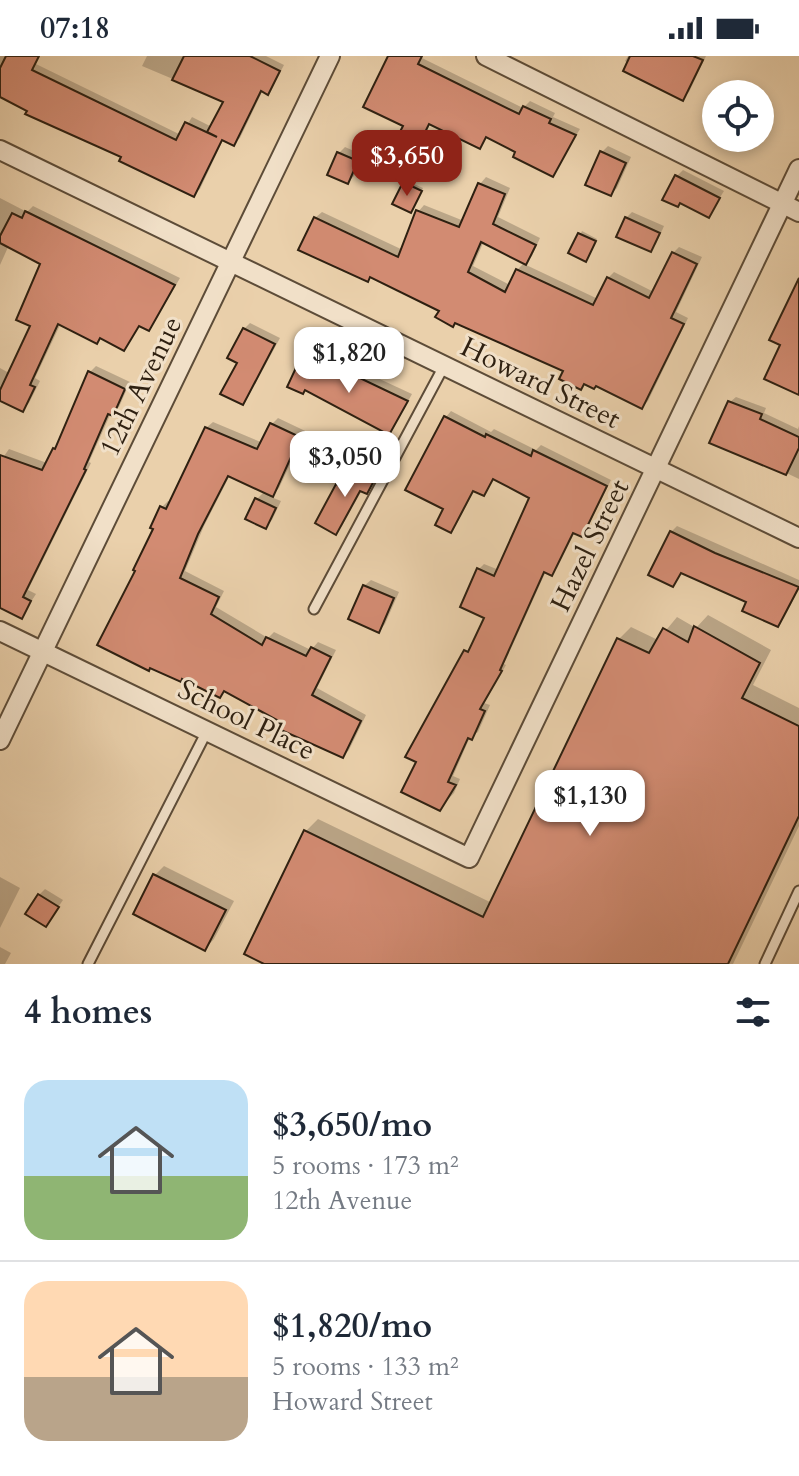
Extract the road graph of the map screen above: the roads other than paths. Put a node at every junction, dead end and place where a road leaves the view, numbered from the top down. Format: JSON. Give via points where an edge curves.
{"nodes":[{"id":1,"x":330,"y":56,"type":"edge"},
{"id":2,"x":486,"y":56,"type":"edge"},
{"id":3,"x":0,"y":150,"type":"edge"},
{"id":4,"x":799,"y":169,"type":"edge"},
{"id":5,"x":790,"y":208,"type":"edge"},
{"id":6,"x":230,"y":262,"type":"junction"},
{"id":7,"x":444,"y":366,"type":"junction"},
{"id":8,"x":656,"y":469,"type":"junction"},
{"id":9,"x":799,"y":538,"type":"edge"},
{"id":10,"x":314,"y":609,"type":"dead end"},
{"id":11,"x":0,"y":631,"type":"edge"},
{"id":12,"x":43,"y":651,"type":"junction"},
{"id":13,"x":207,"y":731,"type":"junction"},
{"id":14,"x":0,"y":740,"type":"edge"},
{"id":15,"x":469,"y":858,"type":"joint"},
{"id":16,"x":799,"y":891,"type":"edge"},
{"id":17,"x":88,"y":964,"type":"edge"},
{"id":18,"x":765,"y":964,"type":"edge"}],
"edges":[{"from":1,"to":6,"type":"street","name":"12th Avenue"},
{"from":2,"to":5,"type":"street"},
{"from":3,"to":6,"type":"street","name":"Howard Street"},
{"from":4,"to":5,"type":"street","name":"Hazel Street"},
{"from":5,"to":8,"type":"street","name":"Hazel Street"},
{"from":6,"to":7,"type":"street","name":"Howard Street"},
{"from":6,"to":12,"type":"street","name":"12th Avenue"},
{"from":7,"to":8,"type":"street","name":"Howard Street"},
{"from":7,"to":10,"type":"lane"},
{"from":8,"to":9,"type":"street","name":"Howard Street"},
{"from":8,"to":15,"type":"street","name":"Hazel Street"},
{"from":11,"to":12,"type":"street","name":"School Place"},
{"from":12,"to":13,"type":"street","name":"School Place"},
{"from":12,"to":14,"type":"street","name":"12th Avenue"},
{"from":13,"to":15,"type":"street","name":"School Place"},
{"from":13,"to":17,"type":"lane"},
{"from":16,"to":18,"type":"lane"}]}
